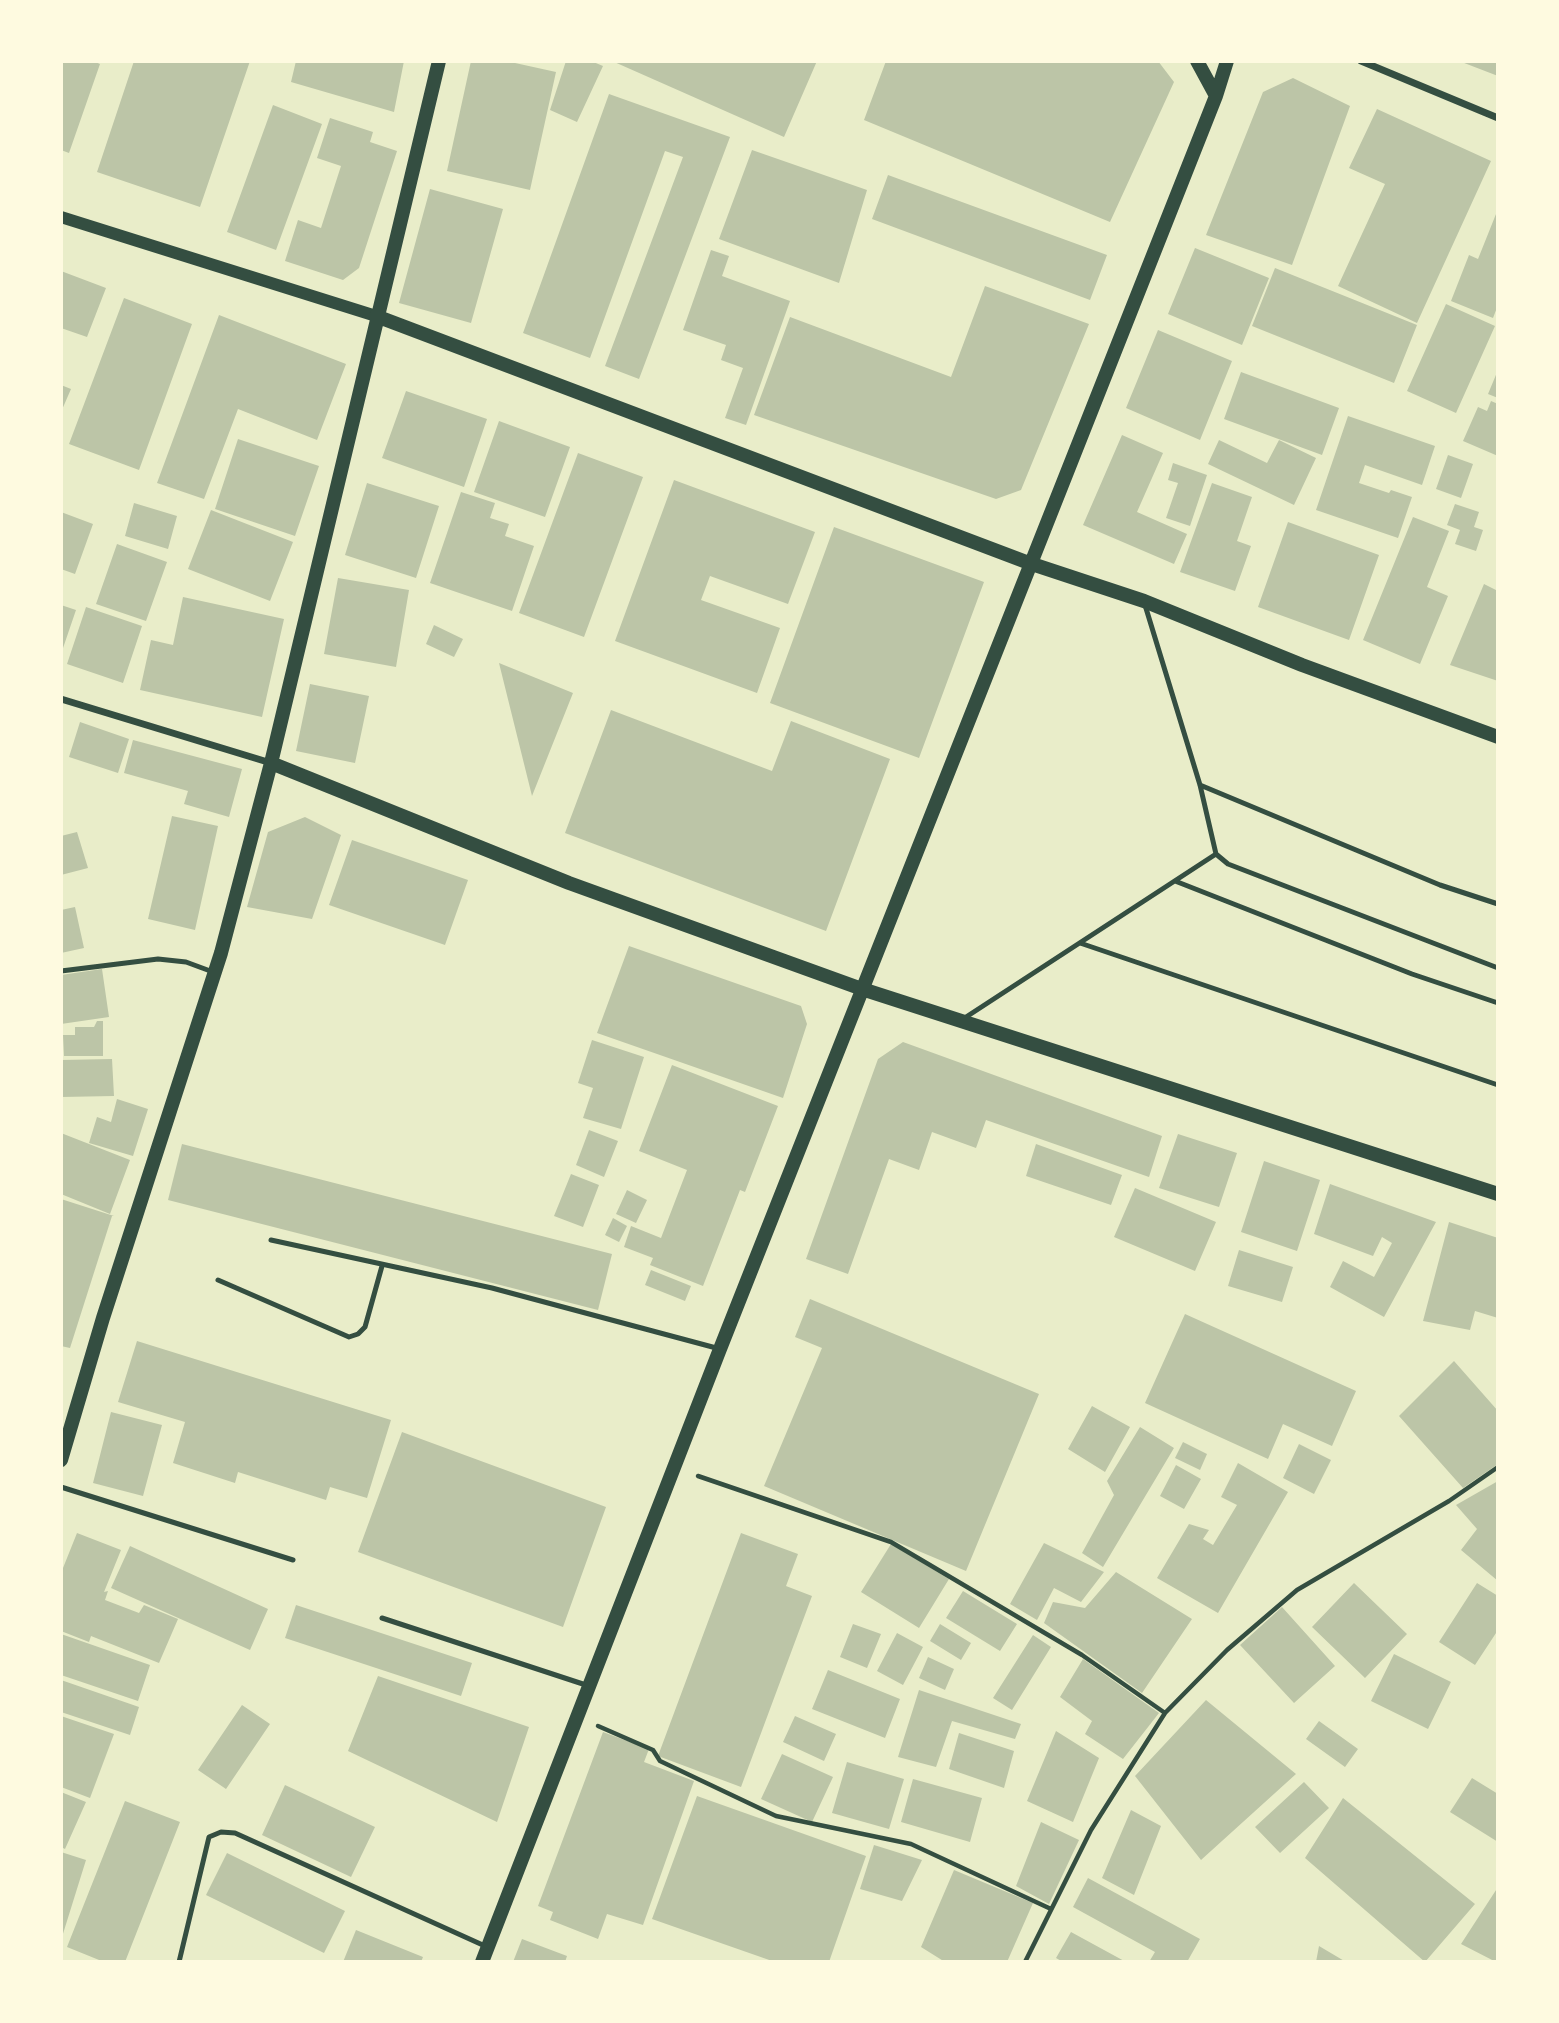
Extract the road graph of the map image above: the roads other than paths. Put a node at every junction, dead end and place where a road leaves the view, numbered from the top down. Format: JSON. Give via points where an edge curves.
{"nodes":[{"id":1,"x":439,"y":61,"type":"edge"},
{"id":2,"x":1197,"y":61,"type":"edge"},
{"id":3,"x":1227,"y":61,"type":"edge"},
{"id":4,"x":1361,"y":61,"type":"edge"},
{"id":5,"x":1216,"y":96,"type":"junction"},
{"id":6,"x":1498,"y":118,"type":"edge"},
{"id":7,"x":61,"y":217,"type":"edge"},
{"id":8,"x":376,"y":316,"type":"junction"},
{"id":9,"x":1029,"y":563,"type":"junction"},
{"id":10,"x":1144,"y":601,"type":"junction"},
{"id":11,"x":61,"y":699,"type":"edge"},
{"id":12,"x":1498,"y":737,"type":"edge"},
{"id":13,"x":271,"y":763,"type":"junction"},
{"id":14,"x":1200,"y":785,"type":"junction"},
{"id":15,"x":1216,"y":854,"type":"junction"},
{"id":16,"x":1175,"y":881,"type":"junction"},
{"id":17,"x":1498,"y":904,"type":"edge"},
{"id":18,"x":1080,"y":943,"type":"junction"},
{"id":19,"x":1498,"y":968,"type":"edge"},
{"id":20,"x":61,"y":971,"type":"edge"},
{"id":21,"x":214,"y":972,"type":"junction"},
{"id":22,"x":862,"y":989,"type":"junction"},
{"id":23,"x":1498,"y":1003,"type":"edge"},
{"id":24,"x":960,"y":1020,"type":"junction"},
{"id":25,"x":1498,"y":1085,"type":"edge"},
{"id":26,"x":1498,"y":1194,"type":"edge"},
{"id":27,"x":271,"y":1240,"type":"dead end"},
{"id":28,"x":382,"y":1266,"type":"junction"},
{"id":29,"x":218,"y":1280,"type":"dead end"},
{"id":30,"x":720,"y":1349,"type":"junction"},
{"id":31,"x":61,"y":1460,"type":"edge"},
{"id":32,"x":61,"y":1487,"type":"edge"},
{"id":33,"x":293,"y":1560,"type":"dead end"},
{"id":34,"x":382,"y":1618,"type":"dead end"},
{"id":35,"x":590,"y":1686,"type":"junction"},
{"id":36,"x":488,"y":1947,"type":"junction"},
{"id":37,"x":179,"y":1962,"type":"edge"},
{"id":38,"x":482,"y":1962,"type":"edge"}],
"edges":[{"from":1,"to":8,"type":"main road"},
{"from":2,"to":5,"type":"main road"},
{"from":3,"to":5,"type":"main road"},
{"from":4,"to":6,"type":"street"},
{"from":5,"to":9,"type":"main road"},
{"from":7,"to":8,"type":"street"},
{"from":8,"to":9,"type":"main road"},
{"from":8,"to":13,"type":"main road"},
{"from":9,"to":10,"type":"main road"},
{"from":9,"to":22,"type":"main road"},
{"from":10,"to":12,"type":"main road"},
{"from":10,"to":14,"type":"lane"},
{"from":11,"to":13,"type":"street"},
{"from":13,"to":21,"type":"main road"},
{"from":13,"to":22,"type":"main road","via":[[569,883]]},
{"from":14,"to":15,"type":"lane"},
{"from":14,"to":17,"type":"lane","via":[[1440,885]]},
{"from":15,"to":16,"type":"lane"},
{"from":15,"to":19,"type":"lane","via":[[1228,864]]},
{"from":16,"to":18,"type":"lane"},
{"from":16,"to":23,"type":"lane"},
{"from":18,"to":24,"type":"lane"},
{"from":18,"to":25,"type":"lane"},
{"from":20,"to":21,"type":"lane","via":[[158,959]]},
{"from":21,"to":31,"type":"main road"},
{"from":22,"to":24,"type":"main road"},
{"from":22,"to":30,"type":"main road"},
{"from":24,"to":26,"type":"main road"},
{"from":27,"to":28,"type":"lane"},
{"from":28,"to":29,"type":"lane","via":[[365,1327],[349,1336]]},
{"from":28,"to":30,"type":"lane","via":[[492,1288]]},
{"from":30,"to":35,"type":"main road"},
{"from":32,"to":33,"type":"lane"},
{"from":34,"to":35,"type":"lane"},
{"from":35,"to":36,"type":"main road"},
{"from":36,"to":37,"type":"lane","via":[[235,1833],[221,1832],[209,1837]]},
{"from":36,"to":38,"type":"main road"}]}
